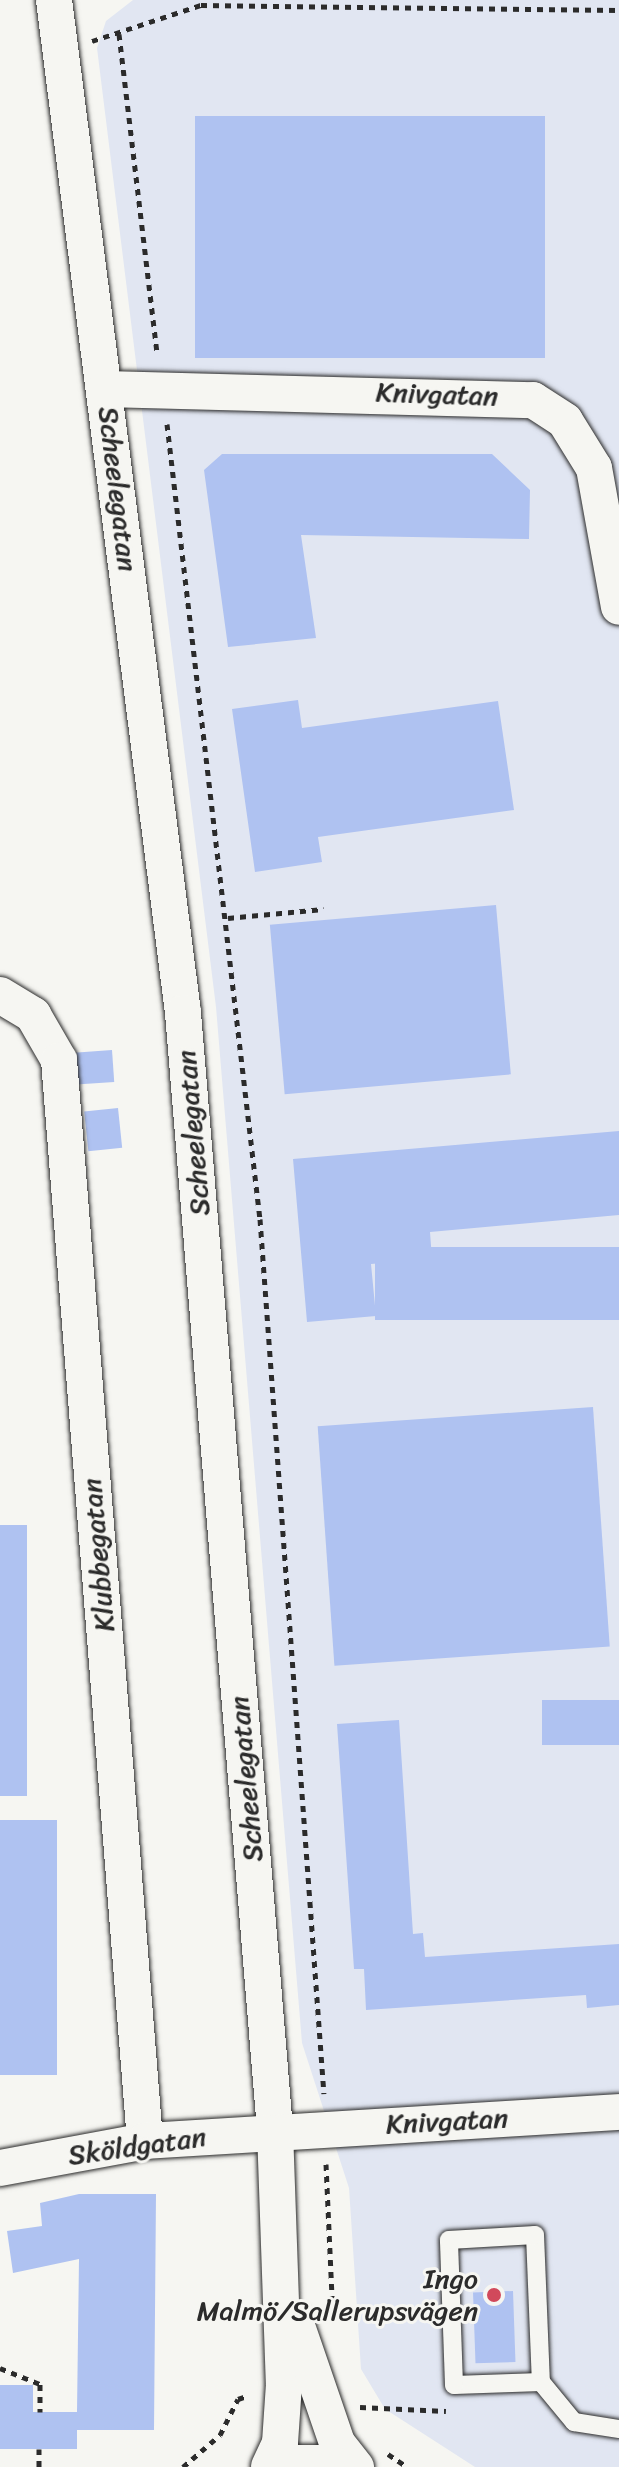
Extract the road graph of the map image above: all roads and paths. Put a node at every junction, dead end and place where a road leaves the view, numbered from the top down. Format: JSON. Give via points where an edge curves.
{"nodes":[{"id":1,"x":54,"y":0,"type":"edge"},
{"id":2,"x":619,"y":10,"type":"edge"},
{"id":3,"x":119,"y":34,"type":"junction"},
{"id":4,"x":60,"y":48,"type":"junction"},
{"id":5,"x":105,"y":389,"type":"junction"},
{"id":6,"x":162,"y":389,"type":"junction"},
{"id":7,"x":619,"y":607,"type":"edge"},
{"id":8,"x":324,"y":909,"type":"dead end"},
{"id":9,"x":228,"y":918,"type":"junction"},
{"id":10,"x":0,"y":995,"type":"edge"},
{"id":11,"x":619,"y":2112,"type":"edge"},
{"id":12,"x":325,"y":2128,"type":"junction"},
{"id":13,"x":275,"y":2130,"type":"junction"},
{"id":14,"x":145,"y":2141,"type":"junction"},
{"id":15,"x":0,"y":2168,"type":"edge"},
{"id":16,"x":282,"y":2271,"type":"junction"},
{"id":17,"x":334,"y":2333,"type":"dead end"},
{"id":18,"x":0,"y":2368,"type":"edge"},
{"id":19,"x":541,"y":2382,"type":"junction"},
{"id":20,"x":40,"y":2412,"type":"dead end"},
{"id":21,"x":619,"y":2429,"type":"edge"},
{"id":22,"x":39,"y":2449,"type":"dead end"},
{"id":23,"x":39,"y":2467,"type":"edge"},
{"id":24,"x":269,"y":2467,"type":"edge"},
{"id":25,"x":296,"y":2467,"type":"edge"},
{"id":26,"x":331,"y":2467,"type":"edge"},
{"id":27,"x":356,"y":2467,"type":"edge"}],
"edges":[{"from":1,"to":4,"type":"street","name":"Scheelegatan"},
{"from":2,"to":3,"type":"path","via":[[201,5],[148,17]]},
{"from":3,"to":4,"type":"path"},
{"from":3,"to":6,"type":"path"},
{"from":4,"to":5,"type":"street","name":"Scheelegatan"},
{"from":5,"to":6,"type":"street","name":"Knivgatan"},
{"from":5,"to":13,"type":"street","name":"Scheelegatan","via":[[183,1013]]},
{"from":6,"to":7,"type":"street","name":"Knivgatan","via":[[533,400],[565,421],[594,468]]},
{"from":6,"to":9,"type":"path"},
{"from":8,"to":9,"type":"path"},
{"from":9,"to":12,"type":"path","via":[[260,1219]]},
{"from":10,"to":14,"type":"street","name":"Klubbegatan","via":[[33,1015],[59,1060]]},
{"from":11,"to":12,"type":"street","name":"Knivgatan"},
{"from":12,"to":13,"type":"street","name":"Knivgatan"},
{"from":12,"to":17,"type":"path"},
{"from":13,"to":14,"type":"street","name":"Sköldgatan"},
{"from":13,"to":16,"type":"street","name":"Scheelegatan"},
{"from":14,"to":15,"type":"street","name":"Sköldgatan"},
{"from":16,"to":24,"type":"street","name":"Scheelegatan","via":[[284,2384],[280,2443]]},
{"from":16,"to":27,"type":"street","name":"Scheelegatan","via":[[310,2376],[337,2443]]},
{"from":18,"to":20,"type":"path","via":[[40,2384]]},
{"from":19,"to":19,"type":"lane","via":[[535,2235],[449,2240],[454,2385]]},
{"from":19,"to":21,"type":"lane","via":[[574,2422]]},
{"from":22,"to":23,"type":"path"},
{"from":25,"to":26,"type":"main road"}]}
